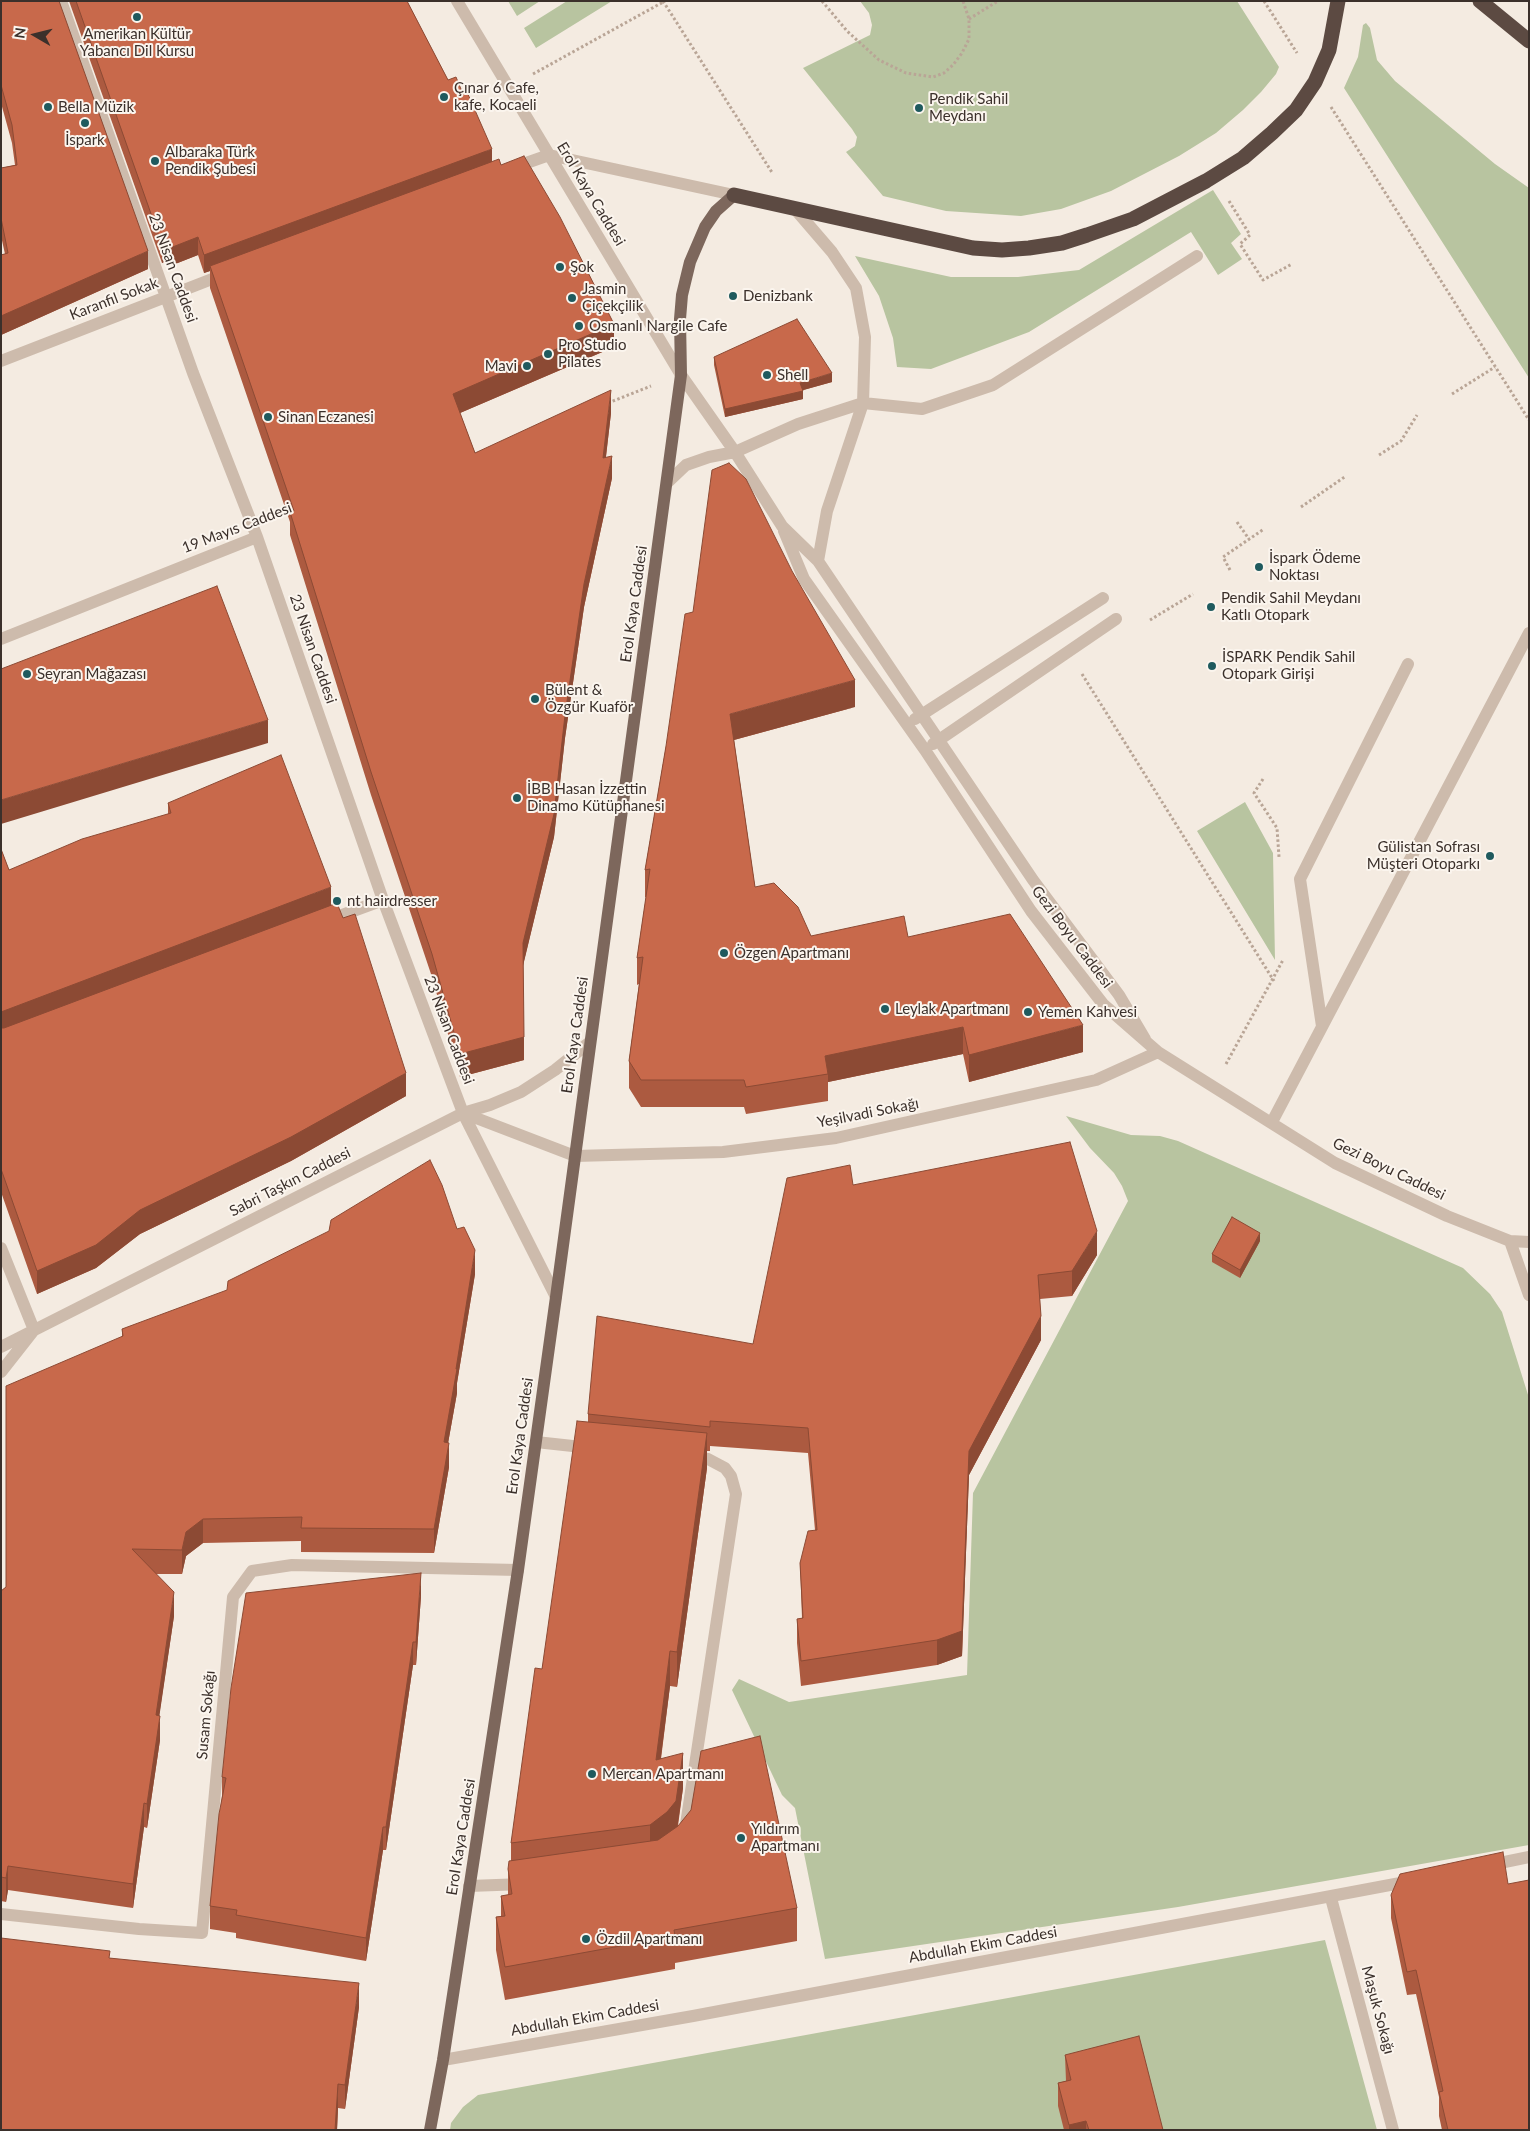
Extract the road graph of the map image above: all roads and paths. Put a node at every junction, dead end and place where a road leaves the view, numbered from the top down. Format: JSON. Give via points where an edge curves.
{"nodes":[{"id":1,"x":456,"y":1,"type":"edge"},
{"id":2,"x":822,"y":1,"type":"edge"},
{"id":3,"x":963,"y":1,"type":"edge"},
{"id":4,"x":998,"y":1,"type":"edge"},
{"id":5,"x":1264,"y":1,"type":"edge"},
{"id":6,"x":1338,"y":1,"type":"edge"},
{"id":7,"x":1480,"y":1,"type":"edge"},
{"id":8,"x":59,"y":2,"type":"edge"},
{"id":9,"x":664,"y":2,"type":"edge"},
{"id":10,"x":969,"y":19,"type":"junction"},
{"id":11,"x":1529,"y":41,"type":"edge"},
{"id":12,"x":1315,"y":82,"type":"junction"},
{"id":13,"x":509,"y":88,"type":"junction"},
{"id":14,"x":549,"y":154,"type":"junction"},
{"id":15,"x":502,"y":172,"type":"edge"},
{"id":16,"x":1214,"y":177,"type":"junction"},
{"id":17,"x":734,"y":195,"type":"junction"},
{"id":18,"x":795,"y":209,"type":"junction"},
{"id":19,"x":1196,"y":256,"type":"dead end"},
{"id":20,"x":1292,"y":264,"type":"dead end"},
{"id":21,"x":240,"y":269,"type":"edge"},
{"id":22,"x":166,"y":296,"type":"junction"},
{"id":23,"x":1,"y":361,"type":"edge"},
{"id":24,"x":1495,"y":367,"type":"junction"},
{"id":25,"x":681,"y":375,"type":"junction"},
{"id":26,"x":1452,"y":394,"type":"dead end"},
{"id":27,"x":607,"y":403,"type":"edge"},
{"id":28,"x":863,"y":403,"type":"junction"},
{"id":29,"x":1417,"y":416,"type":"dead end"},
{"id":30,"x":1529,"y":420,"type":"edge"},
{"id":31,"x":735,"y":452,"type":"junction"},
{"id":32,"x":1379,"y":455,"type":"dead end"},
{"id":33,"x":1346,"y":476,"type":"dead end"},
{"id":34,"x":667,"y":483,"type":"junction"},
{"id":35,"x":1301,"y":507,"type":"dead end"},
{"id":36,"x":1237,"y":522,"type":"dead end"},
{"id":37,"x":782,"y":526,"type":"junction"},
{"id":38,"x":1264,"y":529,"type":"dead end"},
{"id":39,"x":257,"y":537,"type":"junction"},
{"id":40,"x":1249,"y":539,"type":"junction"},
{"id":41,"x":818,"y":561,"type":"junction"},
{"id":42,"x":1230,"y":570,"type":"dead end"},
{"id":43,"x":1193,"y":594,"type":"dead end"},
{"id":44,"x":1103,"y":598,"type":"dead end"},
{"id":45,"x":1116,"y":619,"type":"dead end"},
{"id":46,"x":1150,"y":620,"type":"dead end"},
{"id":47,"x":1529,"y":633,"type":"edge"},
{"id":48,"x":1,"y":639,"type":"edge"},
{"id":49,"x":1408,"y":664,"type":"dead end"},
{"id":50,"x":1079,"y":668,"type":"dead end"},
{"id":51,"x":920,"y":715,"type":"junction"},
{"id":52,"x":906,"y":725,"type":"junction"},
{"id":53,"x":939,"y":740,"type":"junction"},
{"id":54,"x":925,"y":750,"type":"junction"},
{"id":55,"x":1263,"y":779,"type":"dead end"},
{"id":56,"x":1280,"y":864,"type":"dead end"},
{"id":57,"x":383,"y":900,"type":"junction"},
{"id":58,"x":318,"y":925,"type":"edge"},
{"id":59,"x":1285,"y":957,"type":"dead end"},
{"id":60,"x":1274,"y":981,"type":"junction"},
{"id":61,"x":1322,"y":1026,"type":"junction"},
{"id":62,"x":1145,"y":1039,"type":"junction"},
{"id":63,"x":590,"y":1042,"type":"junction"},
{"id":64,"x":1158,"y":1052,"type":"junction"},
{"id":65,"x":1214,"y":1086,"type":"junction"},
{"id":66,"x":463,"y":1113,"type":"junction"},
{"id":67,"x":1272,"y":1122,"type":"junction"},
{"id":68,"x":575,"y":1156,"type":"junction"},
{"id":69,"x":1510,"y":1241,"type":"junction"},
{"id":70,"x":1529,"y":1242,"type":"edge"},
{"id":71,"x":1,"y":1248,"type":"edge"},
{"id":72,"x":1529,"y":1295,"type":"edge"},
{"id":73,"x":556,"y":1297,"type":"junction"},
{"id":74,"x":34,"y":1330,"type":"junction"},
{"id":75,"x":1,"y":1347,"type":"edge"},
{"id":76,"x":1,"y":1372,"type":"edge"},
{"id":77,"x":536,"y":1442,"type":"junction"},
{"id":78,"x":603,"y":1449,"type":"edge"},
{"id":79,"x":679,"y":1456,"type":"edge"},
{"id":80,"x":518,"y":1570,"type":"junction"},
{"id":81,"x":678,"y":1846,"type":"edge"},
{"id":82,"x":1529,"y":1858,"type":"edge"},
{"id":83,"x":1482,"y":1867,"type":"edge"},
{"id":84,"x":1425,"y":1878,"type":"edge"},
{"id":85,"x":540,"y":1882,"type":"edge"},
{"id":86,"x":469,"y":1886,"type":"junction"},
{"id":87,"x":1331,"y":1898,"type":"junction"},
{"id":88,"x":1,"y":1914,"type":"edge"},
{"id":89,"x":443,"y":2060,"type":"junction"},
{"id":90,"x":430,"y":2130,"type":"edge"},
{"id":91,"x":1392,"y":2130,"type":"edge"}],
"edges":[{"from":1,"to":13,"type":"street","name":"Erol Kaya Caddesi"},
{"from":2,"to":10,"type":"path","via":[[879,60],[906,73],[933,77],[954,65],[962,53],[969,39]]},
{"from":3,"to":10,"type":"path"},
{"from":4,"to":10,"type":"path"},
{"from":5,"to":12,"type":"path"},
{"from":6,"to":12,"type":"highway","via":[[1329,50]]},
{"from":7,"to":11,"type":"highway"},
{"from":8,"to":22,"type":"street","name":"23 Nisan Caddesi"},
{"from":9,"to":13,"type":"path"},
{"from":9,"to":18,"type":"path"},
{"from":12,"to":16,"type":"highway","via":[[1296,110],[1272,133]]},
{"from":12,"to":24,"type":"path"},
{"from":13,"to":14,"type":"street","name":"Erol Kaya Caddesi"},
{"from":14,"to":15,"type":"street"},
{"from":14,"to":17,"type":"street"},
{"from":14,"to":25,"type":"street","name":"Erol Kaya Caddesi"},
{"from":16,"to":18,"type":"highway","via":[[1133,219],[1087,235],[1062,243],[1002,250],[973,248]]},
{"from":16,"to":20,"type":"path","via":[[1250,235],[1240,244],[1263,280]]},
{"from":17,"to":18,"type":"highway"},
{"from":17,"to":25,"type":"main road","via":[[716,211],[705,227],[690,262],[680,319]]},
{"from":18,"to":28,"type":"street","via":[[832,252],[856,288],[866,337]]},
{"from":19,"to":28,"type":"street","via":[[993,386],[922,409]]},
{"from":21,"to":22,"type":"street","name":"Karanfil Sokak"},
{"from":22,"to":23,"type":"street","name":"Karanfil Sokak"},
{"from":22,"to":39,"type":"street","name":"23 Nisan Caddesi"},
{"from":24,"to":26,"type":"path"},
{"from":24,"to":30,"type":"path"},
{"from":25,"to":27,"type":"path"},
{"from":25,"to":31,"type":"street"},
{"from":25,"to":34,"type":"main road","name":"Erol Kaya Caddesi"},
{"from":28,"to":31,"type":"street","via":[[798,424]]},
{"from":28,"to":41,"type":"street","via":[[826,511]]},
{"from":29,"to":32,"type":"path","via":[[1401,441]]},
{"from":31,"to":34,"type":"street","via":[[686,465]]},
{"from":31,"to":37,"type":"street"},
{"from":33,"to":35,"type":"path"},
{"from":34,"to":63,"type":"main road","name":"Erol Kaya Caddesi"},
{"from":36,"to":40,"type":"path"},
{"from":37,"to":41,"type":"street"},
{"from":37,"to":52,"type":"street","name":"Gezi Boyu Caddesi","via":[[804,579]]},
{"from":38,"to":40,"type":"path"},
{"from":39,"to":48,"type":"street","name":"19 Mayıs Caddesi"},
{"from":39,"to":57,"type":"street","name":"23 Nisan Caddesi"},
{"from":40,"to":42,"type":"path","via":[[1222,557]]},
{"from":41,"to":51,"type":"street"},
{"from":43,"to":46,"type":"path"},
{"from":44,"to":51,"type":"street"},
{"from":45,"to":53,"type":"street"},
{"from":47,"to":61,"type":"street"},
{"from":49,"to":61,"type":"street","via":[[1300,879]]},
{"from":50,"to":60,"type":"path"},
{"from":51,"to":52,"type":"street"},
{"from":51,"to":53,"type":"street"},
{"from":52,"to":54,"type":"street","name":"Gezi Boyu Caddesi"},
{"from":53,"to":54,"type":"street"},
{"from":53,"to":62,"type":"street","via":[[1033,880],[1119,995]]},
{"from":54,"to":62,"type":"street","name":"Gezi Boyu Caddesi","via":[[1031,911],[1103,1004]]},
{"from":55,"to":56,"type":"path","via":[[1254,792],[1276,828]]},
{"from":57,"to":58,"type":"street"},
{"from":57,"to":66,"type":"street","name":"23 Nisan Caddesi"},
{"from":59,"to":60,"type":"path"},
{"from":60,"to":65,"type":"path"},
{"from":61,"to":67,"type":"street"},
{"from":62,"to":64,"type":"street","name":"Gezi Boyu Caddesi"},
{"from":63,"to":66,"type":"street","name":"Sabri Taşkın Caddesi","via":[[521,1092]]},
{"from":63,"to":68,"type":"main road","name":"Erol Kaya Caddesi"},
{"from":64,"to":65,"type":"street","name":"Gezi Boyu Caddesi"},
{"from":64,"to":68,"type":"street","name":"Yeşilvadi Sokağı","via":[[1096,1080],[836,1138],[723,1152]]},
{"from":65,"to":67,"type":"street","name":"Gezi Boyu Caddesi"},
{"from":66,"to":68,"type":"street"},
{"from":66,"to":73,"type":"street","name":"23 Nisan Caddesi"},
{"from":66,"to":74,"type":"street","name":"Sabri Taşkın Caddesi"},
{"from":67,"to":69,"type":"street","name":"Gezi Boyu Caddesi","via":[[1335,1163],[1402,1196]]},
{"from":68,"to":73,"type":"main road","name":"Erol Kaya Caddesi"},
{"from":69,"to":70,"type":"street","name":"Gezi Boyu Caddesi"},
{"from":69,"to":72,"type":"street"},
{"from":71,"to":74,"type":"street"},
{"from":73,"to":77,"type":"main road","name":"Erol Kaya Caddesi"},
{"from":74,"to":75,"type":"street","name":"Sabri Taşkın Caddesi"},
{"from":74,"to":76,"type":"street"},
{"from":77,"to":78,"type":"street"},
{"from":77,"to":80,"type":"main road","name":"Erol Kaya Caddesi"},
{"from":79,"to":81,"type":"street","via":[[717,1462],[731,1476],[736,1494],[684,1839]]},
{"from":80,"to":86,"type":"main road","name":"Erol Kaya Caddesi"},
{"from":80,"to":88,"type":"street","name":"Susam Sokağı","via":[[292,1565],[252,1571],[233,1597],[202,1933]]},
{"from":82,"to":83,"type":"street"},
{"from":84,"to":87,"type":"street","name":"Abdullah Ekim Caddesi"},
{"from":85,"to":86,"type":"street"},
{"from":86,"to":89,"type":"main road","name":"Erol Kaya Caddesi"},
{"from":87,"to":89,"type":"street","name":"Abdullah Ekim Caddesi"},
{"from":87,"to":91,"type":"street","name":"Maşuk Sokağı"},
{"from":89,"to":90,"type":"main road","name":"Erol Kaya Caddesi"}]}
